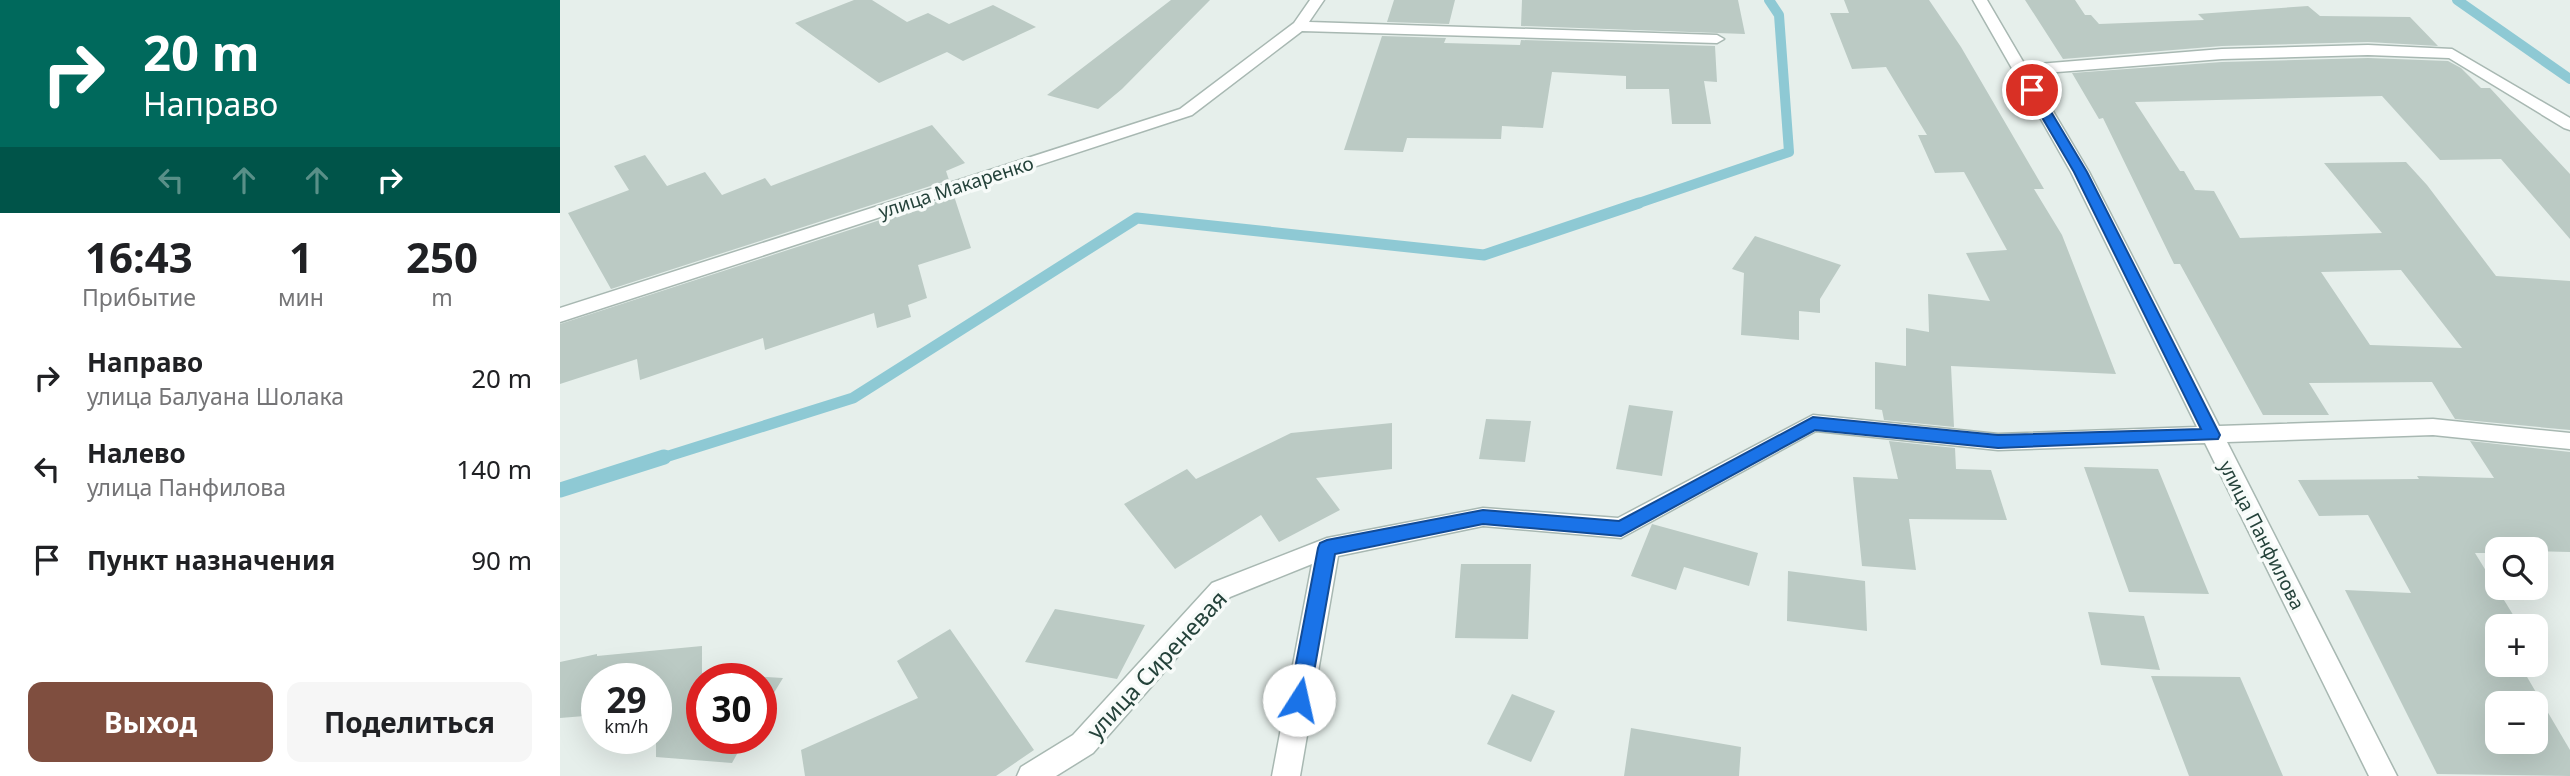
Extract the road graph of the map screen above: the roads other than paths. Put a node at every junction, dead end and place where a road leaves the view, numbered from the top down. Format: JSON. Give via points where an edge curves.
{"nodes":[{"id":1,"x":1317,"y":0,"type":"edge"},
{"id":2,"x":1979,"y":0,"type":"edge"},
{"id":3,"x":1299,"y":26,"type":"junction"},
{"id":4,"x":1717,"y":39,"type":"dead end"},
{"id":5,"x":2020,"y":70,"type":"junction"},
{"id":6,"x":2570,"y":125,"type":"edge"},
{"id":7,"x":560,"y":315,"type":"edge"},
{"id":8,"x":2212,"y":435,"type":"junction"},
{"id":9,"x":2570,"y":441,"type":"edge"},
{"id":10,"x":1327,"y":548,"type":"junction"},
{"id":11,"x":1031,"y":776,"type":"edge"},
{"id":12,"x":1286,"y":776,"type":"edge"},
{"id":13,"x":2383,"y":776,"type":"edge"}],
"edges":[{"from":1,"to":3,"type":"street","name":"улица Макаренко"},
{"from":2,"to":5,"type":"street","name":"улица Панфилова"},
{"from":3,"to":4,"type":"street"},
{"from":3,"to":7,"type":"street","name":"улица Макаренко","via":[[1186,113]]},
{"from":5,"to":6,"type":"street","via":[[2222,54],[2368,50],[2452,54]]},
{"from":5,"to":8,"type":"street","name":"улица Панфилова","via":[[2080,172]]},
{"from":8,"to":9,"type":"street","name":"улица Сиреневая","via":[[2433,427]]},
{"from":8,"to":10,"type":"street","name":"улица Сиреневая","via":[[1998,442],[1813,423],[1621,528],[1483,517]]},
{"from":8,"to":13,"type":"street","name":"улица Панфилова"},
{"from":10,"to":11,"type":"street","name":"улица Сиреневая","via":[[1221,590],[1083,744]]},
{"from":10,"to":12,"type":"street"}]}
